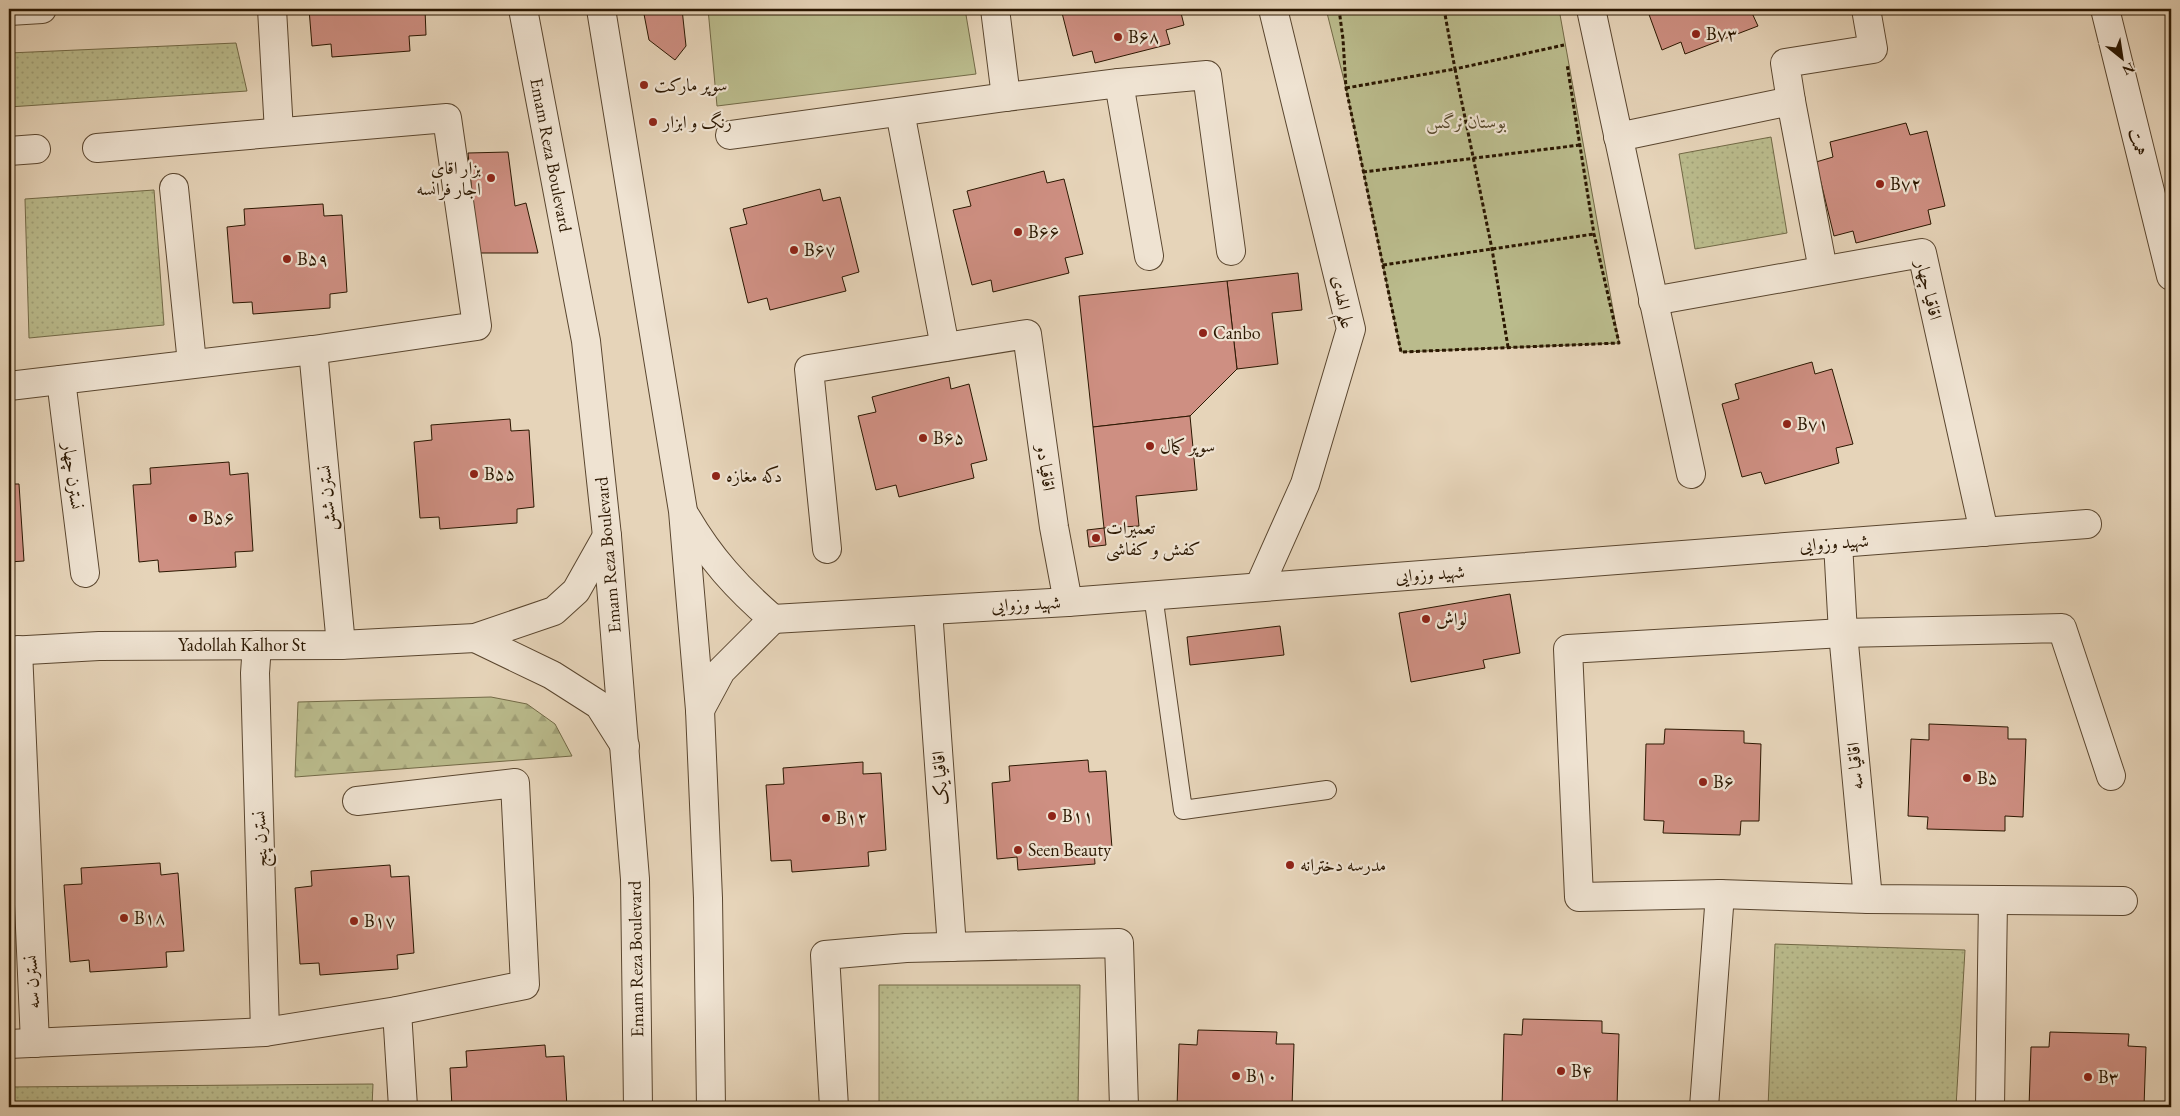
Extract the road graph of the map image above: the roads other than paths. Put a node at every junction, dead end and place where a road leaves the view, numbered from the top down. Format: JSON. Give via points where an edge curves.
{"nodes":[{"id":1,"x":42,"y":9,"type":"edge"},
{"id":2,"x":272,"y":9,"type":"edge"},
{"id":3,"x":523,"y":9,"type":"edge"},
{"id":4,"x":601,"y":9,"type":"edge"},
{"id":5,"x":996,"y":9,"type":"edge"},
{"id":6,"x":1273,"y":9,"type":"edge"},
{"id":7,"x":1591,"y":9,"type":"edge"},
{"id":8,"x":1866,"y":9,"type":"edge"},
{"id":9,"x":2105,"y":9,"type":"edge"},
{"id":10,"x":9,"y":11,"type":"edge"},
{"id":11,"x":1119,"y":83,"type":"junction"},
{"id":12,"x":1006,"y":97,"type":"junction"},
{"id":13,"x":1791,"y":101,"type":"junction"},
{"id":14,"x":900,"y":112,"type":"junction"},
{"id":15,"x":279,"y":132,"type":"junction"},
{"id":16,"x":730,"y":135,"type":"dead end"},
{"id":17,"x":1618,"y":137,"type":"junction"},
{"id":18,"x":97,"y":148,"type":"dead end"},
{"id":19,"x":36,"y":149,"type":"dead end"},
{"id":20,"x":9,"y":151,"type":"edge"},
{"id":21,"x":174,"y":188,"type":"dead end"},
{"id":22,"x":1231,"y":251,"type":"dead end"},
{"id":23,"x":1150,"y":256,"type":"dead end"},
{"id":24,"x":1823,"y":270,"type":"junction"},
{"id":25,"x":2171,"y":276,"type":"edge"},
{"id":26,"x":1654,"y":301,"type":"junction"},
{"id":27,"x":945,"y":347,"type":"junction"},
{"id":28,"x":313,"y":350,"type":"junction"},
{"id":29,"x":192,"y":363,"type":"junction"},
{"id":30,"x":61,"y":380,"type":"junction"},
{"id":31,"x":9,"y":386,"type":"edge"},
{"id":32,"x":1691,"y":474,"type":"dead end"},
{"id":33,"x":683,"y":511,"type":"junction"},
{"id":34,"x":2087,"y":524,"type":"dead end"},
{"id":35,"x":1984,"y":532,"type":"junction"},
{"id":36,"x":607,"y":536,"type":"junction"},
{"id":37,"x":1838,"y":543,"type":"junction"},
{"id":38,"x":827,"y":549,"type":"dead end"},
{"id":39,"x":85,"y":573,"type":"dead end"},
{"id":40,"x":1259,"y":587,"type":"junction"},
{"id":41,"x":1153,"y":595,"type":"junction"},
{"id":42,"x":1068,"y":602,"type":"junction"},
{"id":43,"x":928,"y":610,"type":"junction"},
{"id":44,"x":773,"y":619,"type":"junction"},
{"id":45,"x":1843,"y":633,"type":"junction"},
{"id":46,"x":475,"y":638,"type":"junction"},
{"id":47,"x":257,"y":645,"type":"junction"},
{"id":48,"x":341,"y":645,"type":"junction"},
{"id":49,"x":13,"y":651,"type":"edge"},
{"id":50,"x":700,"y":710,"type":"junction"},
{"id":51,"x":625,"y":746,"type":"junction"},
{"id":52,"x":2111,"y":776,"type":"dead end"},
{"id":53,"x":1328,"y":790,"type":"dead end"},
{"id":54,"x":357,"y":801,"type":"dead end"},
{"id":55,"x":1720,"y":894,"type":"junction"},
{"id":56,"x":1868,"y":899,"type":"junction"},
{"id":57,"x":1993,"y":900,"type":"junction"},
{"id":58,"x":2123,"y":901,"type":"dead end"},
{"id":59,"x":952,"y":947,"type":"junction"},
{"id":60,"x":397,"y":1012,"type":"junction"},
{"id":61,"x":265,"y":1032,"type":"junction"},
{"id":62,"x":22,"y":1044,"type":"edge"},
{"id":63,"x":403,"y":1107,"type":"edge"},
{"id":64,"x":638,"y":1107,"type":"edge"},
{"id":65,"x":711,"y":1107,"type":"edge"},
{"id":66,"x":834,"y":1107,"type":"edge"},
{"id":67,"x":1124,"y":1107,"type":"edge"},
{"id":68,"x":1704,"y":1107,"type":"edge"},
{"id":69,"x":1990,"y":1107,"type":"edge"}],
"edges":[{"from":1,"to":10,"type":"street"},
{"from":2,"to":15,"type":"street"},
{"from":3,"to":36,"type":"street","name":"Emam Reza Boulevard","via":[[586,341]]},
{"from":4,"to":33,"type":"street"},
{"from":5,"to":12,"type":"street"},
{"from":6,"to":40,"type":"street","name":"علم الهدی","via":[[1351,329],[1305,484]]},
{"from":7,"to":17,"type":"street"},
{"from":8,"to":13,"type":"street","via":[[1872,49],[1785,63]]},
{"from":9,"to":25,"type":"street","name":"همت"},
{"from":11,"to":12,"type":"street"},
{"from":11,"to":22,"type":"street","via":[[1208,75]]},
{"from":11,"to":23,"type":"street"},
{"from":12,"to":14,"type":"street"},
{"from":13,"to":17,"type":"street"},
{"from":13,"to":24,"type":"street"},
{"from":14,"to":16,"type":"street"},
{"from":14,"to":27,"type":"street"},
{"from":15,"to":18,"type":"street"},
{"from":15,"to":28,"type":"street","via":[[446,118],[477,326]]},
{"from":17,"to":26,"type":"street"},
{"from":19,"to":20,"type":"street"},
{"from":21,"to":29,"type":"street"},
{"from":24,"to":26,"type":"street","name":"اقاقیا چهار"},
{"from":24,"to":35,"type":"street","name":"اقاقیا چهار","via":[[1922,253]]},
{"from":26,"to":32,"type":"street"},
{"from":27,"to":38,"type":"street","via":[[810,369]]},
{"from":27,"to":42,"type":"street","name":"اقاقیا دو","via":[[1026,334]]},
{"from":28,"to":29,"type":"street"},
{"from":28,"to":48,"type":"street","name":"نسترن شش"},
{"from":29,"to":30,"type":"street"},
{"from":30,"to":31,"type":"street"},
{"from":30,"to":39,"type":"street","name":"نسترن چهار"},
{"from":33,"to":44,"type":"street","via":[[702,546],[722,570],[744,595]]},
{"from":33,"to":50,"type":"street"},
{"from":34,"to":35,"type":"street","name":"شهید وزوایی"},
{"from":35,"to":37,"type":"street","name":"شهید وزوایی"},
{"from":36,"to":46,"type":"street","name":"Yadollah Kalhor St","via":[[576,591],[554,611]]},
{"from":36,"to":51,"type":"street","name":"Emam Reza Boulevard"},
{"from":37,"to":40,"type":"street","name":"شهید وزوایی"},
{"from":37,"to":45,"type":"street","name":"اقاقیا سه"},
{"from":40,"to":41,"type":"street","name":"شهید وزوایی"},
{"from":41,"to":42,"type":"street","name":"شهید وزوایی"},
{"from":41,"to":53,"type":"lane","via":[[1183,810]]},
{"from":42,"to":43,"type":"street","name":"شهید وزوایی"},
{"from":43,"to":44,"type":"street","name":"شهید وزوایی"},
{"from":43,"to":59,"type":"street","name":"اقاقیا یک"},
{"from":44,"to":50,"type":"street","via":[[721,670]]},
{"from":45,"to":52,"type":"street","via":[[2062,628]]},
{"from":45,"to":55,"type":"street","via":[[1568,649],[1580,897]]},
{"from":45,"to":56,"type":"street","name":"اقاقیا سه"},
{"from":46,"to":48,"type":"street","name":"Yadollah Kalhor St"},
{"from":46,"to":51,"type":"street","name":"Yadollah Kalhor St","via":[[552,675],[599,705]]},
{"from":47,"to":48,"type":"street","name":"Yadollah Kalhor St"},
{"from":47,"to":49,"type":"street","name":"Yadollah Kalhor St","via":[[99,646]]},
{"from":47,"to":61,"type":"street","name":"نسترن پنج","via":[[255,673]]},
{"from":49,"to":62,"type":"street","name":"نسترن سه"},
{"from":50,"to":65,"type":"street","via":[[708,898]]},
{"from":51,"to":64,"type":"street","name":"Emam Reza Boulevard","via":[[635,879]]},
{"from":54,"to":60,"type":"street","via":[[515,783],[525,985]]},
{"from":55,"to":56,"type":"street"},
{"from":55,"to":68,"type":"street"},
{"from":56,"to":57,"type":"street"},
{"from":57,"to":58,"type":"street"},
{"from":57,"to":69,"type":"street"},
{"from":59,"to":66,"type":"street","via":[[824,955]]},
{"from":59,"to":67,"type":"street","via":[[1119,943]]},
{"from":60,"to":61,"type":"street"},
{"from":60,"to":63,"type":"street"},
{"from":61,"to":62,"type":"street"}]}
